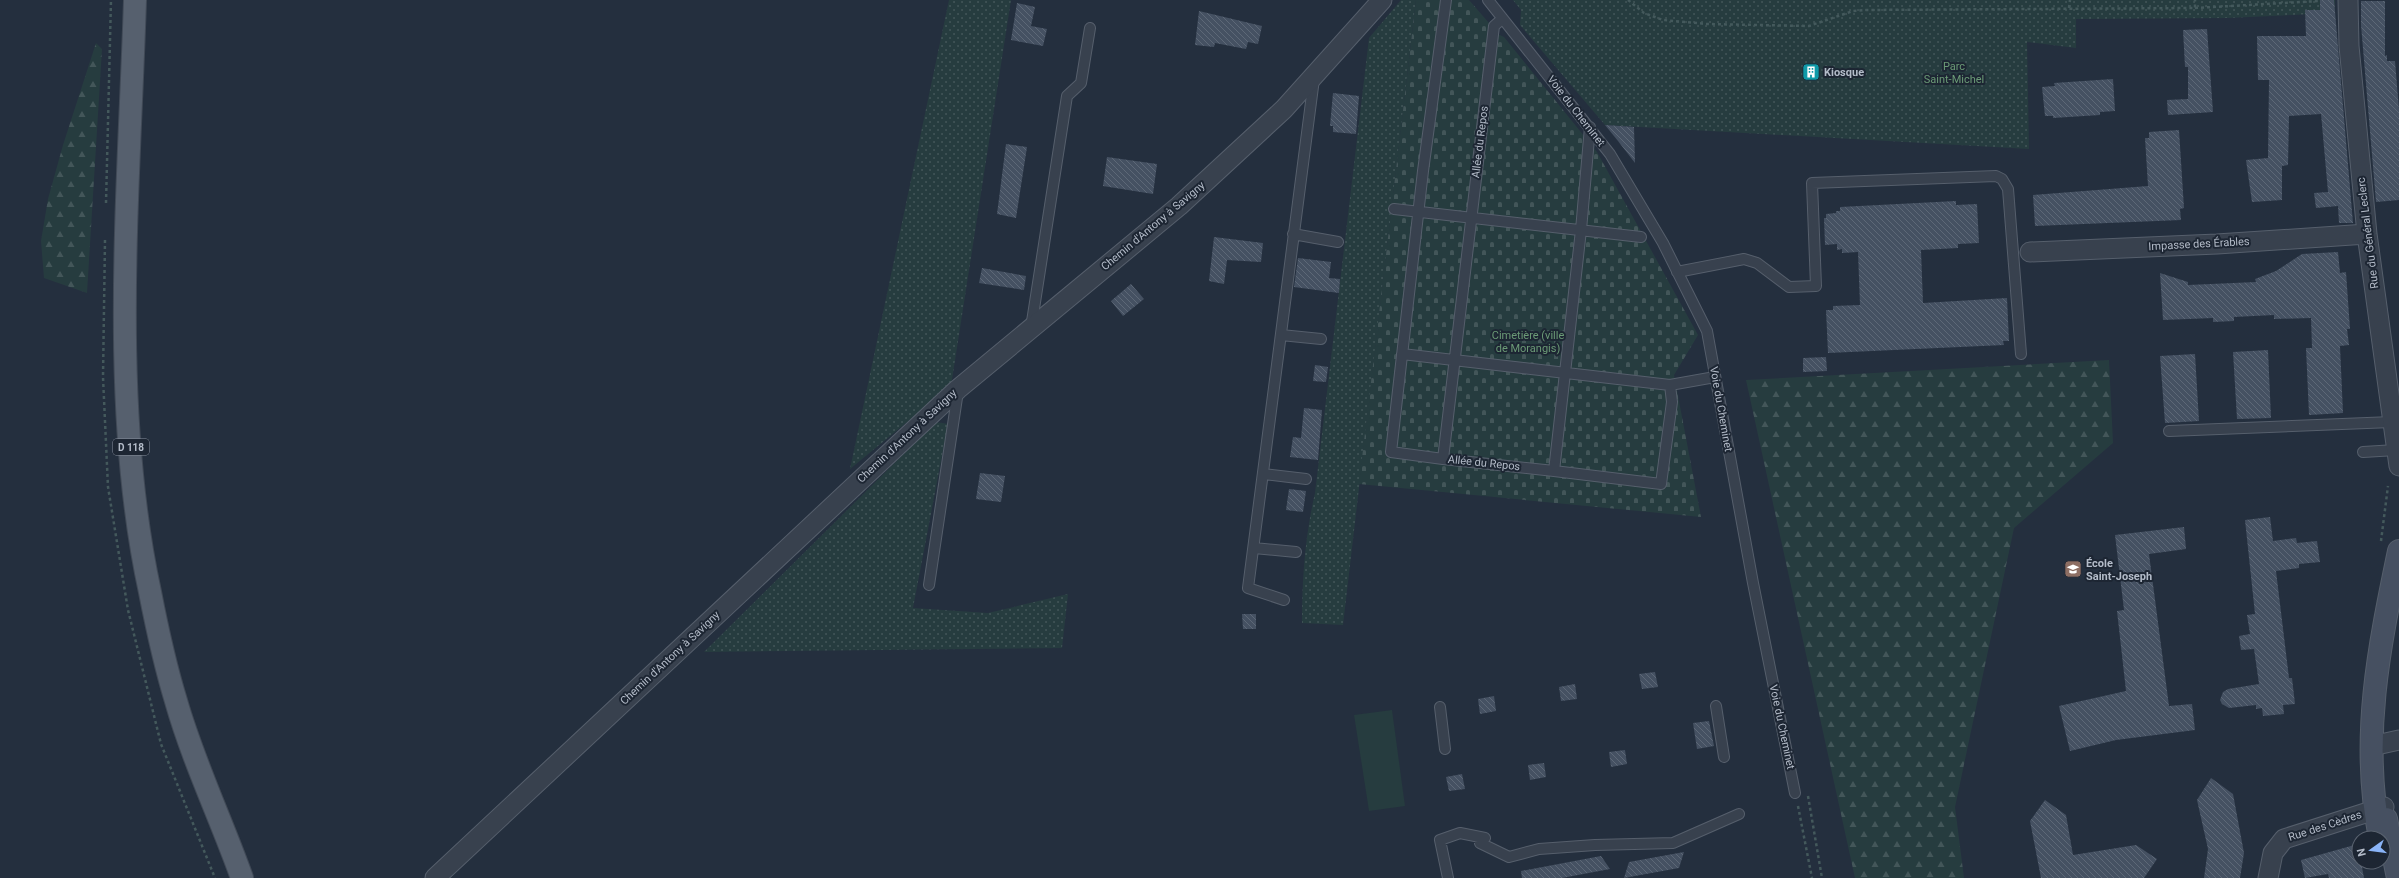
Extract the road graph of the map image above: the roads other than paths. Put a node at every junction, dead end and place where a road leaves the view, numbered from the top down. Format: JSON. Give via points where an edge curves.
{"nodes":[{"id":1,"x":136,"y":0,"type":"edge"},
{"id":2,"x":1382,"y":0,"type":"edge"},
{"id":3,"x":1446,"y":0,"type":"edge"},
{"id":4,"x":1488,"y":0,"type":"edge"},
{"id":5,"x":2348,"y":0,"type":"edge"},
{"id":6,"x":1502,"y":19,"type":"junction"},
{"id":7,"x":1090,"y":28,"type":"dead end"},
{"id":8,"x":1314,"y":77,"type":"junction"},
{"id":9,"x":1590,"y":127,"type":"junction"},
{"id":10,"x":1394,"y":208,"type":"dead end"},
{"id":11,"x":1418,"y":211,"type":"junction"},
{"id":12,"x":1471,"y":217,"type":"junction"},
{"id":13,"x":1581,"y":230,"type":"junction"},
{"id":14,"x":1293,"y":234,"type":"junction"},
{"id":15,"x":2367,"y":234,"type":"junction"},
{"id":16,"x":1641,"y":237,"type":"dead end"},
{"id":17,"x":1338,"y":242,"type":"dead end"},
{"id":18,"x":2022,"y":253,"type":"junction"},
{"id":19,"x":1677,"y":272,"type":"junction"},
{"id":20,"x":1031,"y":328,"type":"junction"},
{"id":21,"x":1281,"y":335,"type":"junction"},
{"id":22,"x":1321,"y":339,"type":"dead end"},
{"id":23,"x":1402,"y":354,"type":"junction"},
{"id":24,"x":2021,"y":354,"type":"dead end"},
{"id":25,"x":1454,"y":360,"type":"junction"},
{"id":26,"x":1564,"y":373,"type":"junction"},
{"id":27,"x":1715,"y":377,"type":"junction"},
{"id":28,"x":1670,"y":385,"type":"junction"},
{"id":29,"x":958,"y":389,"type":"junction"},
{"id":30,"x":2392,"y":422,"type":"junction"},
{"id":31,"x":2169,"y":431,"type":"dead end"},
{"id":32,"x":2363,"y":452,"type":"dead end"},
{"id":33,"x":2398,"y":458,"type":"edge"},
{"id":34,"x":1443,"y":459,"type":"junction"},
{"id":35,"x":1554,"y":471,"type":"junction"},
{"id":36,"x":1264,"y":474,"type":"junction"},
{"id":37,"x":1306,"y":479,"type":"dead end"},
{"id":38,"x":2390,"y":547,"type":"edge"},
{"id":39,"x":1254,"y":548,"type":"junction"},
{"id":40,"x":1296,"y":552,"type":"dead end"},
{"id":41,"x":929,"y":586,"type":"dead end"},
{"id":42,"x":2396,"y":598,"type":"edge"},
{"id":43,"x":1284,"y":600,"type":"dead end"},
{"id":44,"x":1716,"y":706,"type":"dead end"},
{"id":45,"x":1440,"y":707,"type":"dead end"},
{"id":46,"x":2384,"y":744,"type":"edge"},
{"id":47,"x":1445,"y":749,"type":"dead end"},
{"id":48,"x":1724,"y":757,"type":"dead end"},
{"id":49,"x":1795,"y":793,"type":"road end"},
{"id":50,"x":2380,"y":808,"type":"junction"},
{"id":51,"x":1739,"y":814,"type":"dead end"},
{"id":52,"x":2380,"y":830,"type":"edge"},
{"id":53,"x":242,"y":878,"type":"edge"},
{"id":54,"x":435,"y":878,"type":"edge"},
{"id":55,"x":1448,"y":878,"type":"edge"},
{"id":56,"x":2268,"y":878,"type":"edge"},
{"id":57,"x":2398,"y":878,"type":"edge"}],
"edges":[{"from":1,"to":53,"type":"main road","number":"D 118","via":[[126,288],[128,399],[134,496],[149,590],[176,702]]},
{"from":2,"to":8,"type":"street","name":"Chemin d'Antony à Savigny"},
{"from":3,"to":11,"type":"lane"},
{"from":4,"to":6,"type":"lane","name":"Voie du Cheminet"},
{"from":5,"to":15,"type":"street","name":"Rue du Général Leclerc","via":[[2349,46]]},
{"from":6,"to":9,"type":"lane","name":"Voie du Cheminet"},
{"from":6,"to":12,"type":"lane","name":"Allée du Repos","via":[[1494,26]]},
{"from":7,"to":20,"type":"lane","via":[[1081,83],[1067,96]]},
{"from":8,"to":14,"type":"lane"},
{"from":8,"to":20,"type":"street","name":"Chemin d'Antony à Savigny","via":[[1284,109],[1179,206]]},
{"from":9,"to":13,"type":"lane"},
{"from":9,"to":19,"type":"lane","name":"Voie du Cheminet","via":[[1628,182]]},
{"from":10,"to":11,"type":"lane"},
{"from":11,"to":12,"type":"lane"},
{"from":11,"to":23,"type":"lane"},
{"from":12,"to":13,"type":"lane"},
{"from":12,"to":25,"type":"lane","name":"Allée du Repos"},
{"from":13,"to":16,"type":"lane"},
{"from":13,"to":26,"type":"lane"},
{"from":14,"to":17,"type":"lane"},
{"from":14,"to":21,"type":"lane"},
{"from":15,"to":18,"type":"street","name":"Impasse des Érables"},
{"from":15,"to":30,"type":"street","name":"Rue du Général Leclerc"},
{"from":18,"to":19,"type":"lane","via":[[2008,189],[2002,179],[1996,176],[1812,183],[1816,286],[1789,288],[1757,263],[1744,259]]},
{"from":18,"to":24,"type":"lane"},
{"from":19,"to":27,"type":"lane","name":"Voie du Cheminet","via":[[1707,331]]},
{"from":20,"to":29,"type":"street","name":"Chemin d'Antony à Savigny"},
{"from":21,"to":22,"type":"lane"},
{"from":21,"to":36,"type":"lane"},
{"from":23,"to":25,"type":"lane"},
{"from":23,"to":34,"type":"lane","via":[[1391,452]]},
{"from":25,"to":26,"type":"lane"},
{"from":25,"to":34,"type":"lane","name":"Allée du Repos"},
{"from":26,"to":28,"type":"lane"},
{"from":26,"to":35,"type":"lane"},
{"from":27,"to":28,"type":"lane"},
{"from":27,"to":49,"type":"lane","name":"Voie du Cheminet","via":[[1757,606]]},
{"from":28,"to":35,"type":"lane","name":"Allée du Repos","via":[[1672,402],[1661,484]]},
{"from":29,"to":41,"type":"lane"},
{"from":29,"to":54,"type":"street","name":"Chemin d'Antony à Savigny"},
{"from":30,"to":31,"type":"lane"},
{"from":30,"to":33,"type":"street","name":"Rue du Général Leclerc"},
{"from":32,"to":33,"type":"lane"},
{"from":34,"to":35,"type":"lane","name":"Allée du Repos"},
{"from":36,"to":37,"type":"lane"},
{"from":36,"to":39,"type":"lane"},
{"from":38,"to":42,"type":"main road"},
{"from":39,"to":40,"type":"lane"},
{"from":39,"to":43,"type":"lane","via":[[1248,588]]},
{"from":42,"to":46,"type":"main road","via":[[2382,681]]},
{"from":44,"to":48,"type":"lane"},
{"from":45,"to":47,"type":"lane"},
{"from":46,"to":50,"type":"main road"},
{"from":50,"to":52,"type":"main road"},
{"from":50,"to":56,"type":"street","name":"Rue des Cèdres","via":[[2284,838],[2273,852]]},
{"from":50,"to":57,"type":"main road"},
{"from":51,"to":55,"type":"lane","via":[[1673,844],[1539,849],[1509,857],[1483,841],[1460,833],[1440,840]]}]}
